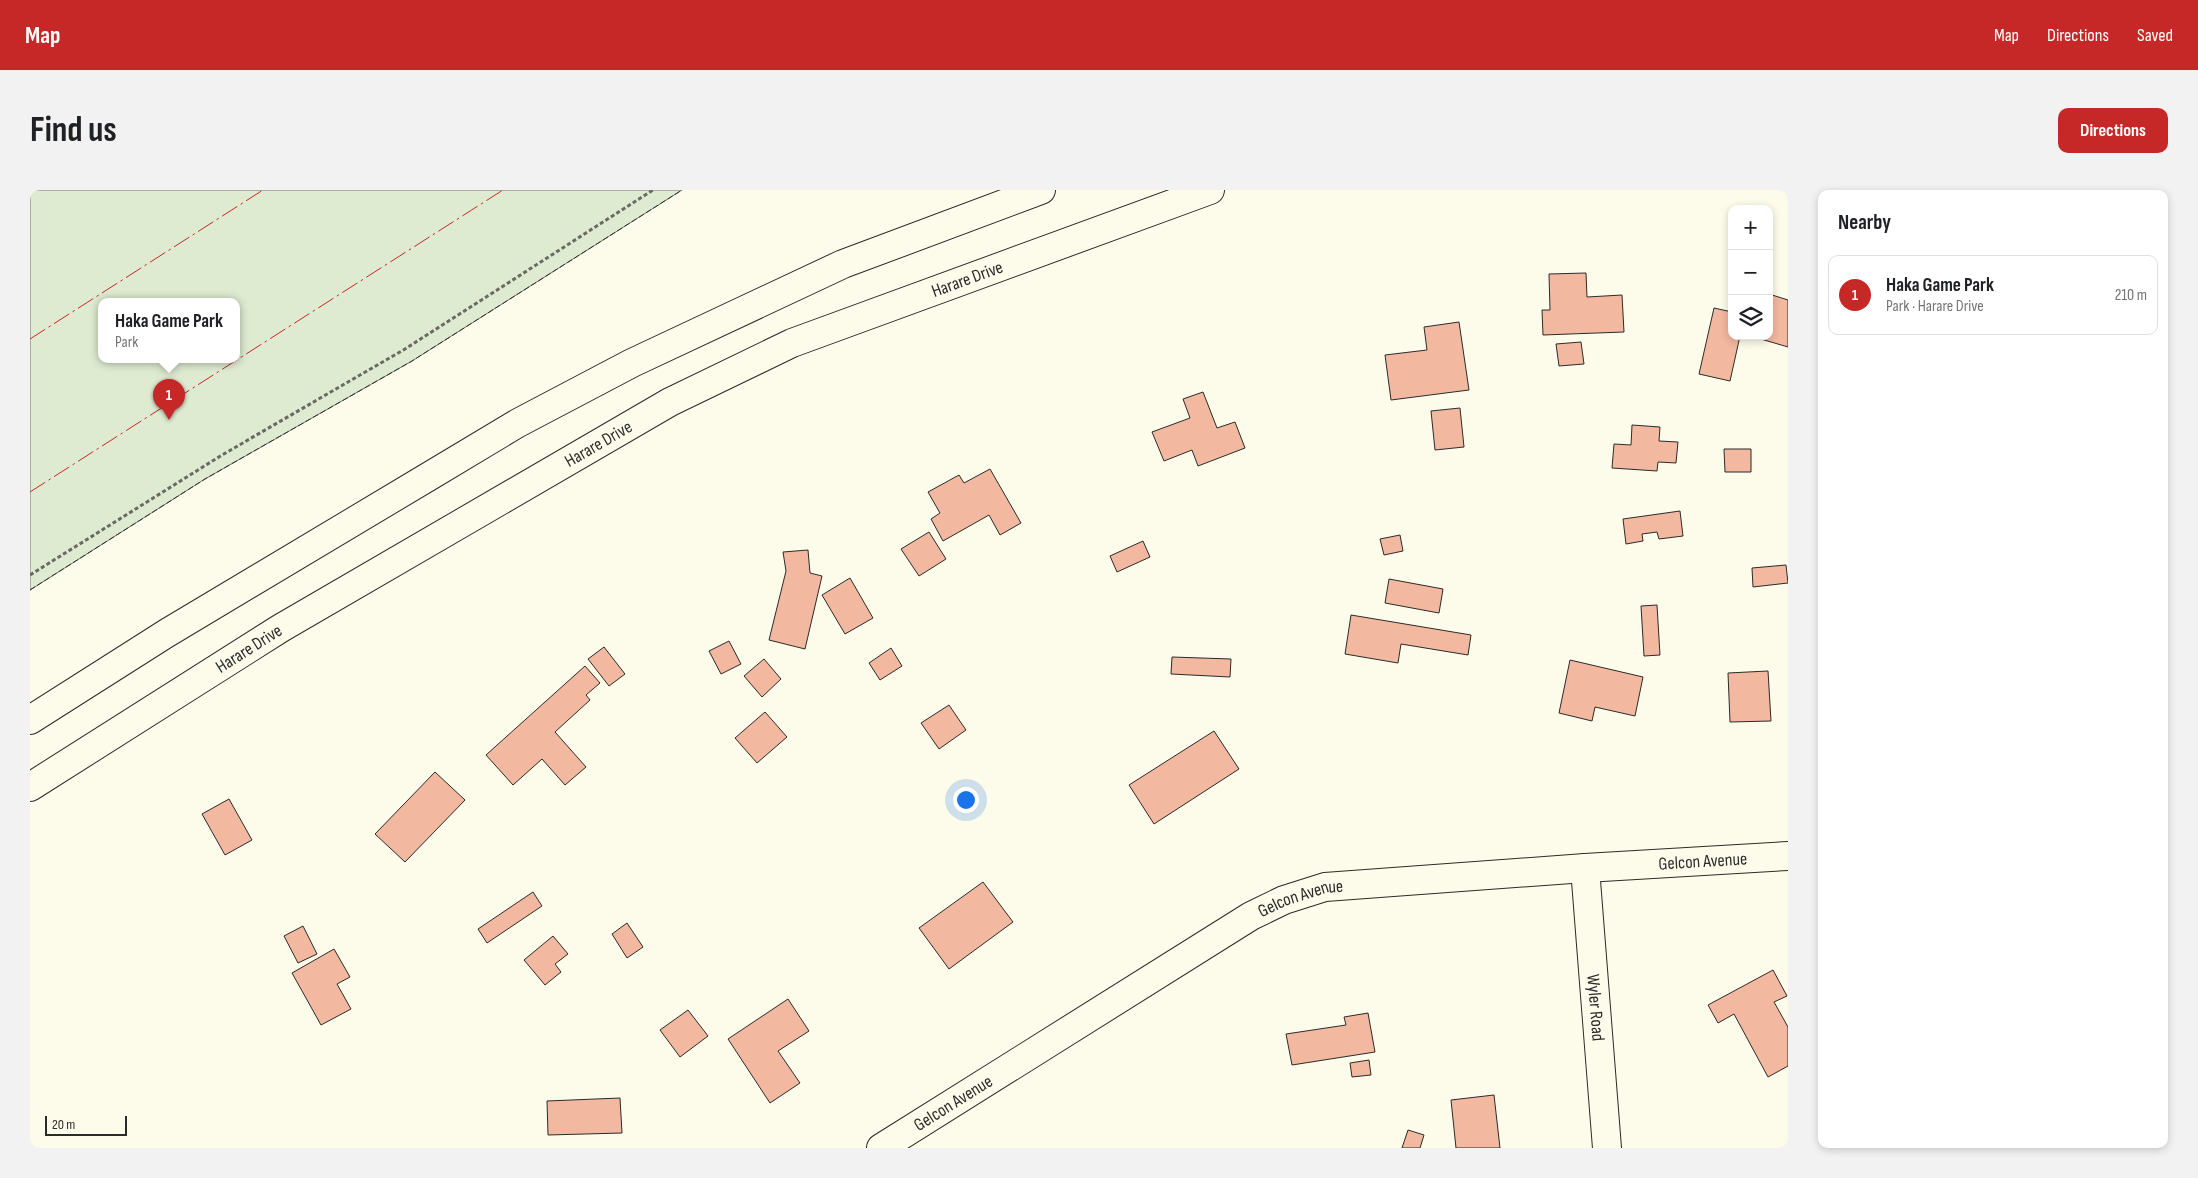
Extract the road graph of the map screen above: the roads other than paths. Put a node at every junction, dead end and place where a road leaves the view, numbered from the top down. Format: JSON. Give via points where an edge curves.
{"nodes":[{"id":1,"x":1041,"y":190,"type":"edge"},
{"id":2,"x":1210,"y":190,"type":"edge"},
{"id":3,"x":30,"y":720,"type":"edge"},
{"id":4,"x":30,"y":787,"type":"edge"},
{"id":5,"x":1788,"y":856,"type":"edge"},
{"id":6,"x":1585,"y":868,"type":"junction"},
{"id":7,"x":881,"y":1148,"type":"edge"},
{"id":8,"x":1607,"y":1148,"type":"edge"}],
"edges":[{"from":1,"to":3,"type":"street","via":[[843,264],[632,363],[518,423],[175,628]]},
{"from":2,"to":4,"type":"street","name":"Harare Drive","via":[[792,343],[670,402],[282,628]]},
{"from":5,"to":6,"type":"street","name":"Gelcon Avenue"},
{"from":6,"to":7,"type":"street","name":"Gelcon Avenue","via":[[1325,886],[1284,900],[1251,916]]},
{"from":6,"to":8,"type":"street","name":"Wyler Road"}]}
